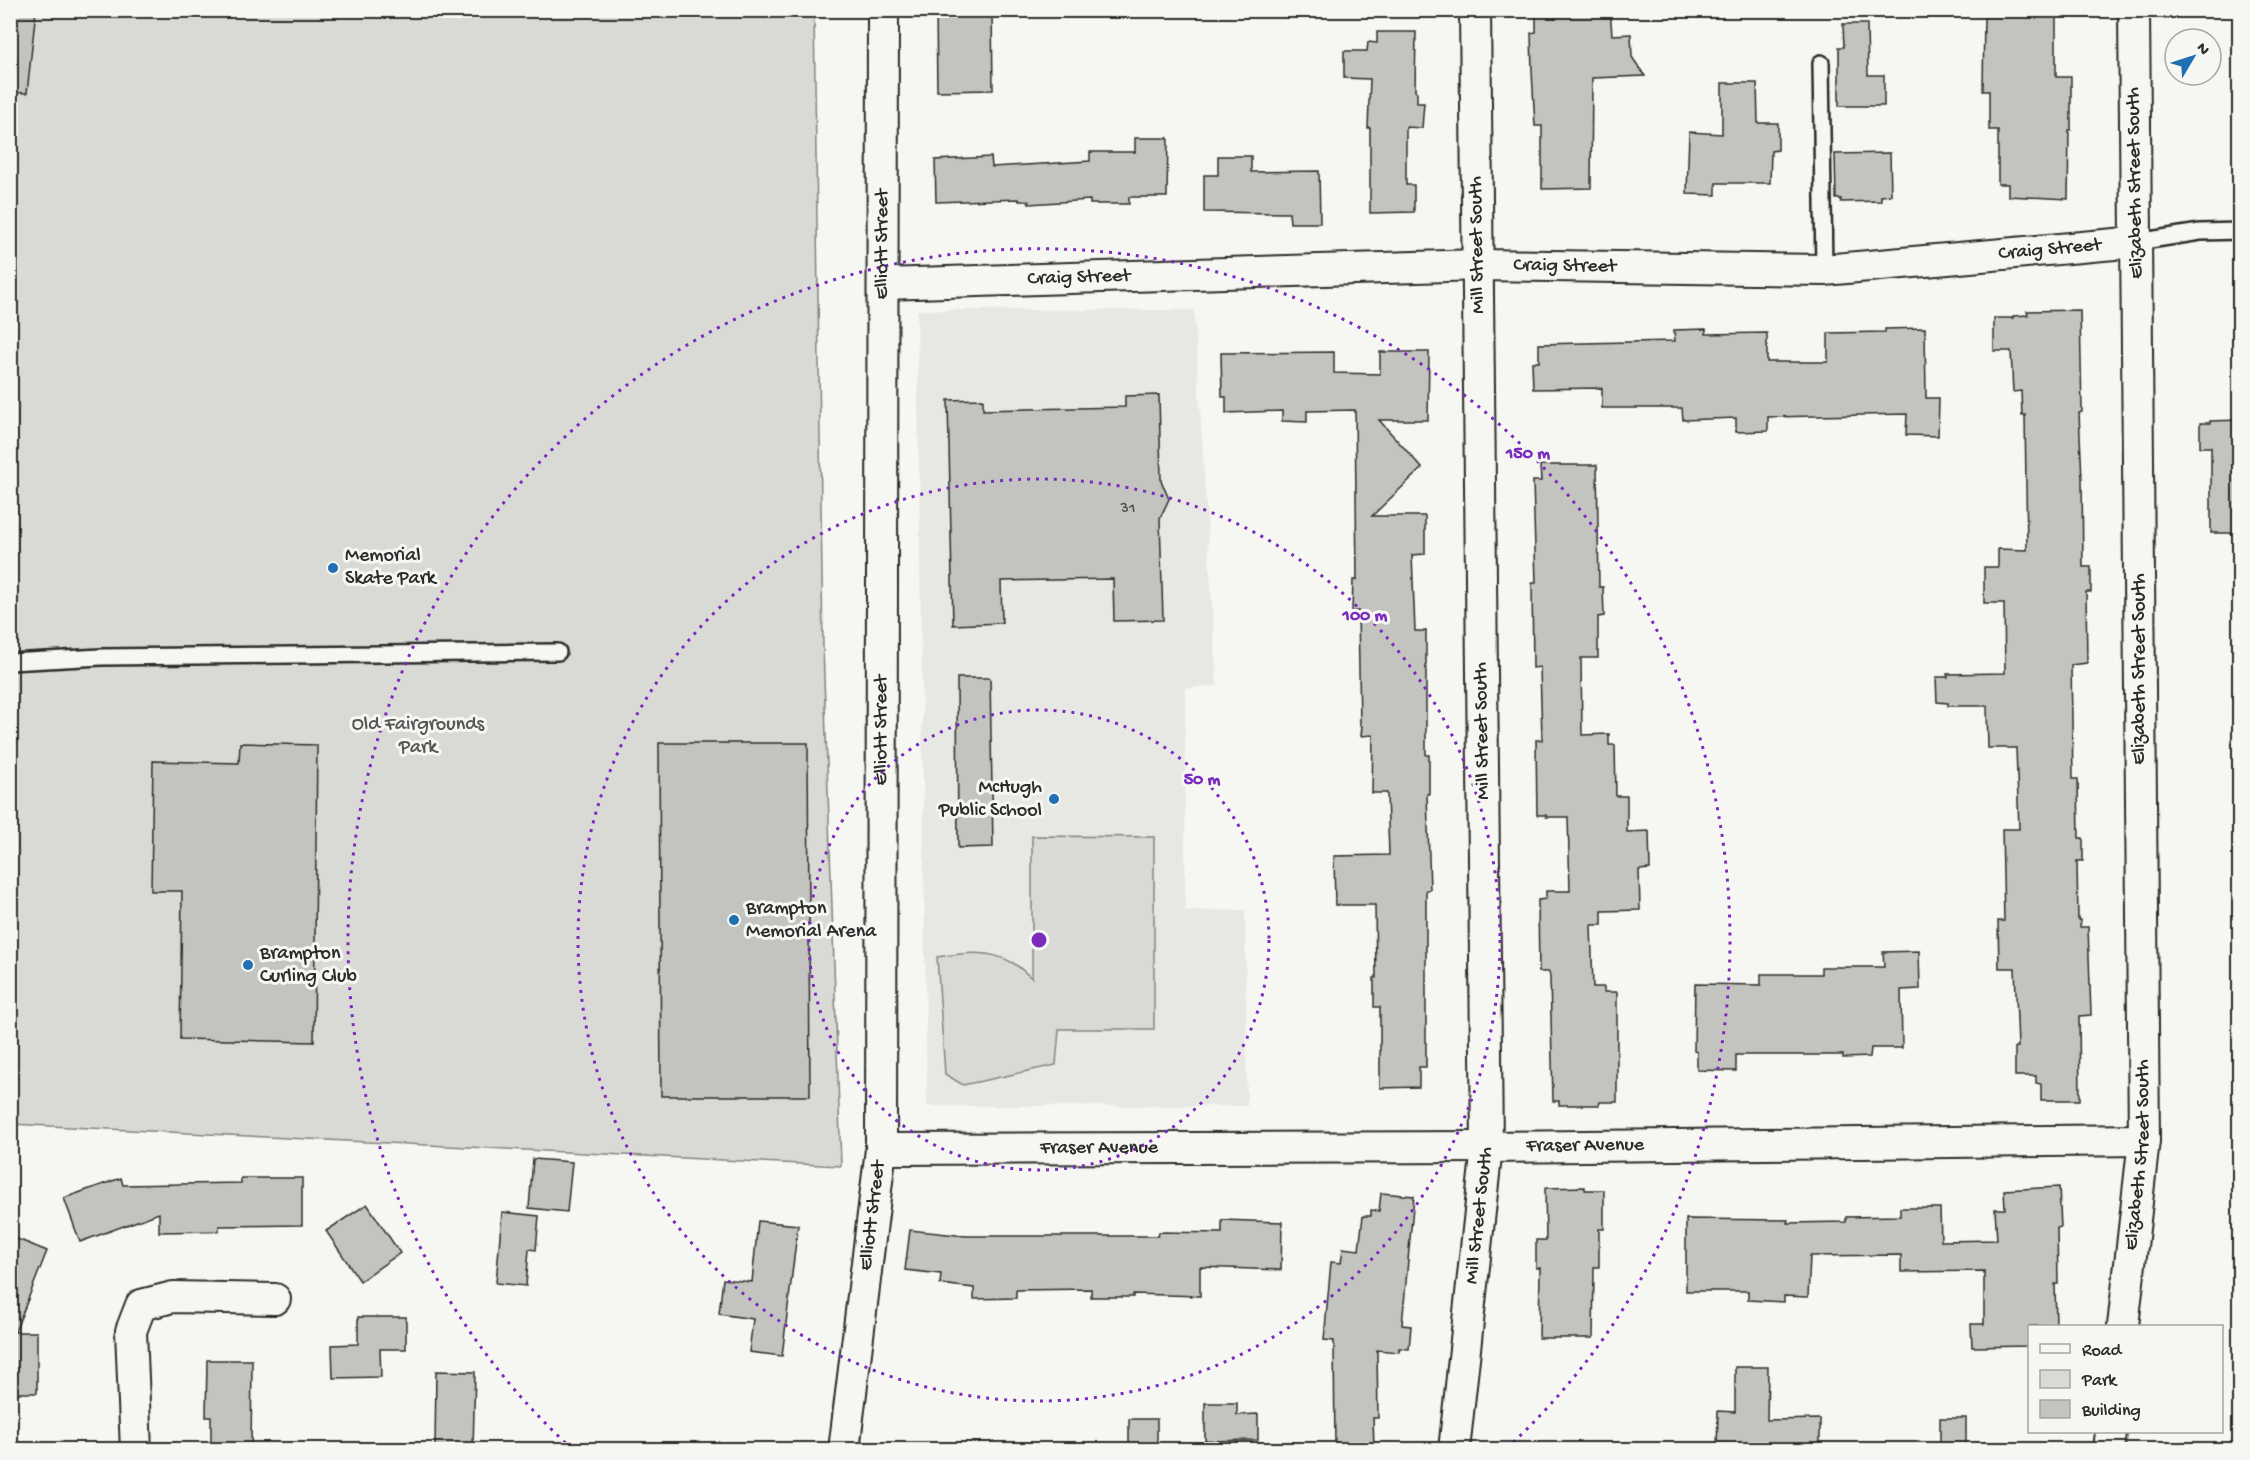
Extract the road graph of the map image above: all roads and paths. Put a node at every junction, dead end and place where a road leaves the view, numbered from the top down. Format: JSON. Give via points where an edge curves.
{"nodes":[{"id":1,"x":883,"y":10,"type":"edge"},
{"id":2,"x":1474,"y":10,"type":"edge"},
{"id":3,"x":2134,"y":10,"type":"edge"},
{"id":4,"x":1821,"y":63,"type":"dead end"},
{"id":5,"x":2240,"y":231,"type":"edge"},
{"id":6,"x":2137,"y":242,"type":"junction"},
{"id":7,"x":1478,"y":265,"type":"junction"},
{"id":8,"x":1824,"y":270,"type":"junction"},
{"id":9,"x":884,"y":284,"type":"junction"},
{"id":10,"x":558,"y":652,"type":"dead end"},
{"id":11,"x":10,"y":662,"type":"edge"},
{"id":12,"x":2144,"y":1140,"type":"junction"},
{"id":13,"x":1487,"y":1147,"type":"junction"},
{"id":14,"x":881,"y":1149,"type":"junction"},
{"id":15,"x":275,"y":1299,"type":"dead end"},
{"id":16,"x":2123,"y":1325,"type":"edge"},
{"id":17,"x":2111,"y":1433,"type":"edge"},
{"id":18,"x":136,"y":1449,"type":"edge"},
{"id":19,"x":844,"y":1449,"type":"edge"},
{"id":20,"x":1454,"y":1449,"type":"edge"},
{"id":21,"x":2109,"y":1449,"type":"edge"}],
"edges":[{"from":1,"to":9,"type":"street","name":"Elliott Street"},
{"from":2,"to":7,"type":"street","name":"Mill Street South"},
{"from":3,"to":6,"type":"street","name":"Elizabeth Street South"},
{"from":4,"to":8,"type":"lane"},
{"from":5,"to":6,"type":"lane","via":[[2200,232]]},
{"from":6,"to":8,"type":"street","name":"Craig Street"},
{"from":6,"to":12,"type":"street","name":"Elizabeth Street South"},
{"from":7,"to":8,"type":"street","name":"Craig Street"},
{"from":7,"to":9,"type":"street","name":"Craig Street"},
{"from":7,"to":13,"type":"street","name":"Mill Street South"},
{"from":9,"to":14,"type":"street","name":"Elliott Street"},
{"from":10,"to":11,"type":"lane","via":[[101,657]]},
{"from":12,"to":13,"type":"street","name":"Fraser Avenue"},
{"from":12,"to":16,"type":"street","name":"Elizabeth Street South"},
{"from":13,"to":14,"type":"street","name":"Fraser Avenue"},
{"from":13,"to":20,"type":"street","name":"Mill Street South"},
{"from":14,"to":19,"type":"street","name":"Elliott Street"},
{"from":15,"to":18,"type":"street","via":[[173,1297],[141,1305],[131,1331]]},
{"from":17,"to":21,"type":"street"}]}
